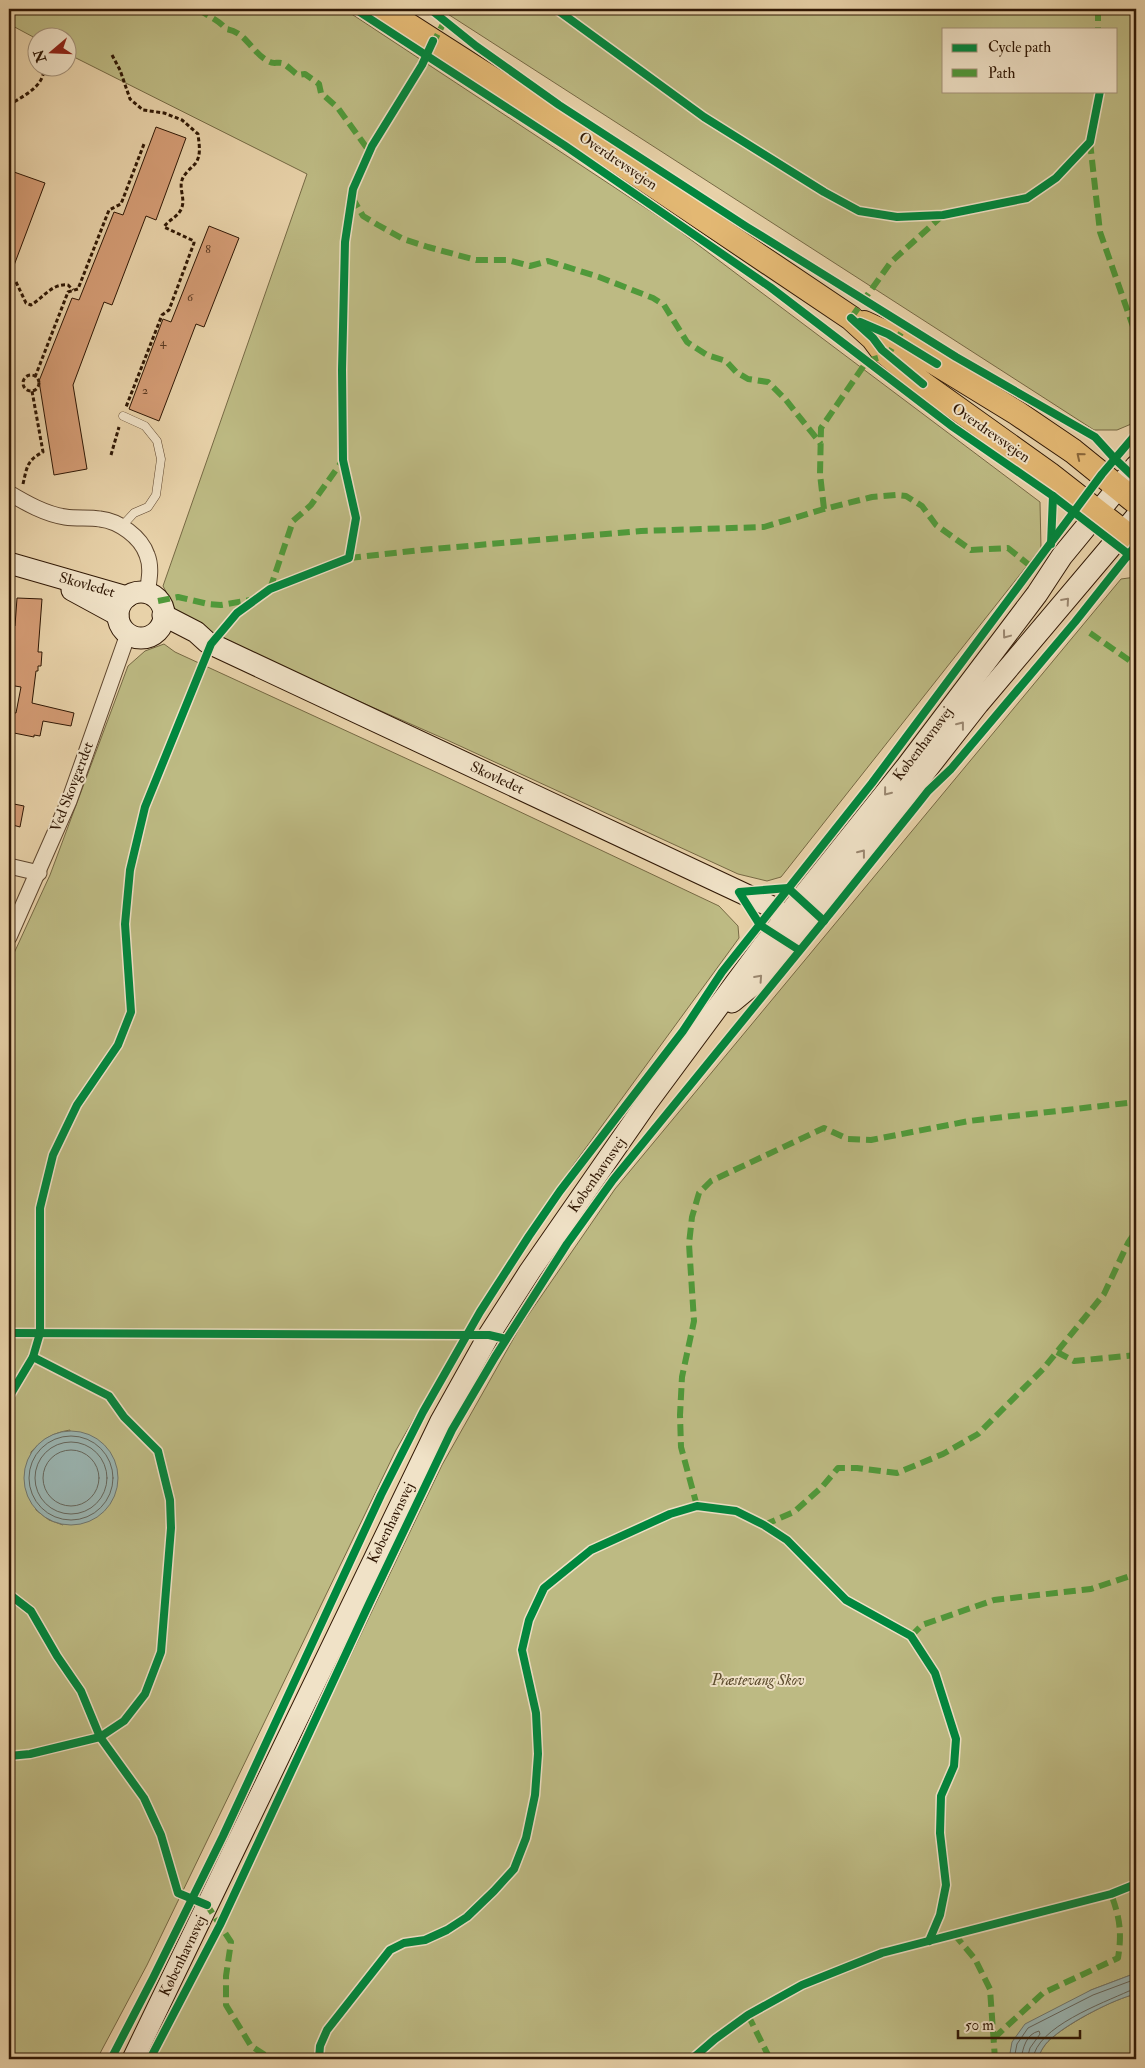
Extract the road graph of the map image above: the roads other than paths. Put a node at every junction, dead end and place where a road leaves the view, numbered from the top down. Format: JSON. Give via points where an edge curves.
{"nodes":[{"id":1,"x":382,"y":9,"type":"edge"},
{"id":2,"x":851,"y":318,"type":"junction"},
{"id":3,"x":123,"y":416,"type":"road end"},
{"id":4,"x":1136,"y":466,"type":"edge"},
{"id":5,"x":1118,"y":487,"type":"junction"},
{"id":6,"x":14,"y":496,"type":"edge"},
{"id":7,"x":1136,"y":502,"type":"edge"},
{"id":8,"x":1098,"y":512,"type":"junction"},
{"id":9,"x":122,"y":526,"type":"junction"},
{"id":10,"x":1132,"y":530,"type":"edge"},
{"id":11,"x":9,"y":563,"type":"edge"},
{"id":12,"x":131,"y":602,"type":"junction"},
{"id":13,"x":161,"y":622,"type":"junction"},
{"id":14,"x":128,"y":634,"type":"junction"},
{"id":15,"x":9,"y":866,"type":"edge"},
{"id":16,"x":38,"y":873,"type":"junction"},
{"id":17,"x":793,"y":923,"type":"junction"},
{"id":18,"x":9,"y":937,"type":"edge"},
{"id":19,"x":133,"y":2059,"type":"edge"}],
"edges":[{"from":1,"to":2,"type":"main road","name":"Overdrevsvejen","via":[[573,131]]},
{"from":5,"to":2,"type":"main road","name":"Overdrevsvejen","one_way":true,"via":[[1073,450],[1017,413],[888,334]]},
{"from":2,"to":8,"type":"main road","name":"Overdrevsvejen","via":[[882,350],[923,384]]},
{"from":3,"to":9,"type":"lane","via":[[145,426],[157,442],[161,459],[156,495],[148,507],[134,513]]},
{"from":4,"to":5,"type":"street","name":"Københavnsvej"},
{"from":5,"to":7,"type":"main road","name":"Overdrevsvejen"},
{"from":5,"to":8,"type":"street","name":"Københavnsvej"},
{"from":6,"to":9,"type":"street","via":[[52,514],[102,519]]},
{"from":8,"to":10,"type":"main road","name":"Overdrevsvejen"},
{"from":8,"to":17,"type":"street","name":"Københavnsvej","one_way":true,"via":[[1062,556]]},
{"from":9,"to":12,"type":"street","via":[[148,556],[150,574]]},
{"from":17,"to":10,"type":"street","name":"Københavnsvej","one_way":true,"via":[[841,879],[978,704]]},
{"from":11,"to":12,"type":"street","name":"Skovledet"},
{"from":12,"to":13,"type":"street","via":[[158,601],[162,608]]},
{"from":12,"to":14,"type":"street","via":[[120,624]]},
{"from":13,"to":14,"type":"street","via":[[152,635],[144,638]]},
{"from":13,"to":17,"type":"street","name":"Skovledet","via":[[196,632],[207,642],[772,907]]},
{"from":14,"to":16,"type":"street","name":"Ved Skovgærdet","via":[[69,801]]},
{"from":15,"to":16,"type":"street"},
{"from":16,"to":18,"type":"street","name":"Ved Skovgærdet"},
{"from":17,"to":19,"type":"street","name":"Københavnsvej","via":[[708,1022],[646,1104],[489,1335],[441,1421]]}]}
